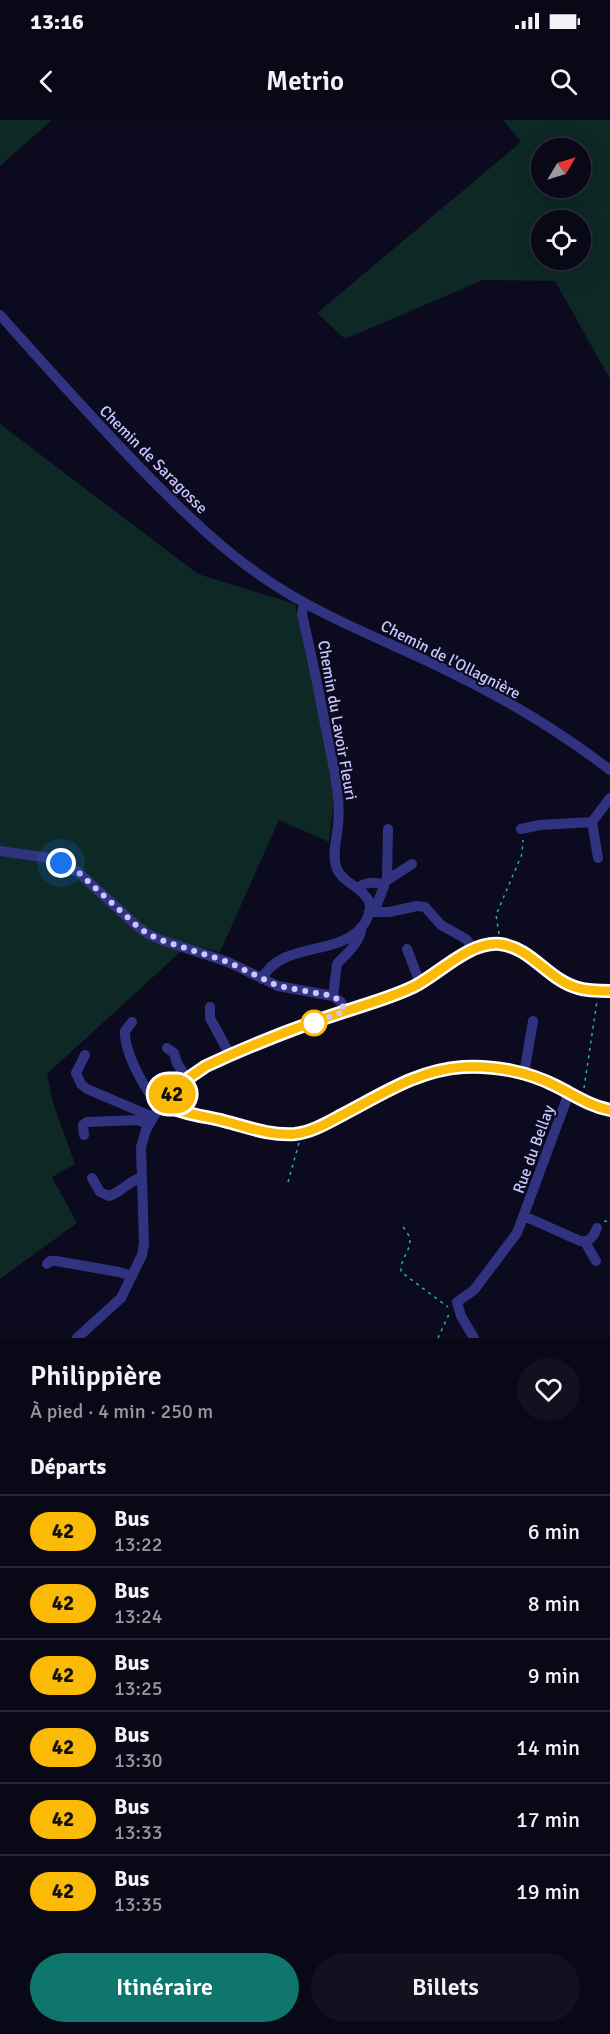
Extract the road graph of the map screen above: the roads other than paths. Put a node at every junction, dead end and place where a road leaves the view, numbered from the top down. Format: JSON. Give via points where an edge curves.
{"nodes":[{"id":1,"x":0,"y":315,"type":"edge"},
{"id":2,"x":304,"y":603,"type":"junction"},
{"id":3,"x":610,"y":770,"type":"edge"},
{"id":4,"x":610,"y":798,"type":"edge"},
{"id":5,"x":592,"y":822,"type":"junction"},
{"id":6,"x":521,"y":828,"type":"road end"},
{"id":7,"x":388,"y":829,"type":"dead end"},
{"id":8,"x":0,"y":851,"type":"edge"},
{"id":9,"x":598,"y":858,"type":"dead end"},
{"id":10,"x":412,"y":864,"type":"dead end"},
{"id":11,"x":384,"y":882,"type":"junction"},
{"id":12,"x":358,"y":888,"type":"junction"},
{"id":13,"x":372,"y":912,"type":"junction"},
{"id":14,"x":359,"y":930,"type":"junction"},
{"id":15,"x":333,"y":944,"type":"junction"},
{"id":16,"x":474,"y":948,"type":"junction"},
{"id":17,"x":407,"y":949,"type":"dead end"},
{"id":18,"x":347,"y":951,"type":"junction"},
{"id":19,"x":262,"y":979,"type":"junction"},
{"id":20,"x":420,"y":983,"type":"junction"},
{"id":21,"x":610,"y":991,"type":"edge"},
{"id":22,"x":333,"y":996,"type":"junction"},
{"id":23,"x":210,"y":1007,"type":"dead end"},
{"id":24,"x":345,"y":1011,"type":"junction"},
{"id":25,"x":533,"y":1021,"type":"dead end"},
{"id":26,"x":132,"y":1022,"type":"dead end"},
{"id":27,"x":166,"y":1048,"type":"dead end"},
{"id":28,"x":85,"y":1055,"type":"dead end"},
{"id":29,"x":230,"y":1055,"type":"junction"},
{"id":30,"x":124,"y":1062,"type":"dead end"},
{"id":31,"x":524,"y":1074,"type":"junction"},
{"id":32,"x":187,"y":1079,"type":"junction"},
{"id":33,"x":570,"y":1093,"type":"junction"},
{"id":34,"x":610,"y":1110,"type":"edge"},
{"id":35,"x":157,"y":1112,"type":"junction"},
{"id":36,"x":84,"y":1135,"type":"dead end"},
{"id":37,"x":92,"y":1178,"type":"dead end"},
{"id":38,"x":141,"y":1178,"type":"junction"},
{"id":39,"x":524,"y":1216,"type":"junction"},
{"id":40,"x":597,"y":1228,"type":"dead end"},
{"id":41,"x":585,"y":1242,"type":"junction"},
{"id":42,"x":596,"y":1261,"type":"dead end"},
{"id":43,"x":47,"y":1264,"type":"dead end"},
{"id":44,"x":132,"y":1276,"type":"junction"},
{"id":45,"x":77,"y":1338,"type":"edge"},
{"id":46,"x":474,"y":1338,"type":"edge"}],
"edges":[{"from":1,"to":2,"type":"street","name":"Chemin de Saragosse","via":[[93,420],[216,542]]},
{"from":2,"to":3,"type":"street","name":"Chemin de l'Ollagnière","via":[[497,697]]},
{"from":2,"to":12,"type":"street","name":"Chemin du Lavoir Fleuri","via":[[302,614],[337,788],[336,867],[340,876]]},
{"from":4,"to":5,"type":"street"},
{"from":5,"to":6,"type":"street"},
{"from":5,"to":9,"type":"street"},
{"from":7,"to":11,"type":"street"},
{"from":8,"to":19,"type":"street","via":[[61,863],[78,872],[148,934],[228,962]]},
{"from":10,"to":11,"type":"street"},
{"from":11,"to":12,"type":"street","via":[[364,883]]},
{"from":11,"to":13,"type":"street"},
{"from":12,"to":13,"type":"street","name":"Chemin du Lavoir Fleuri"},
{"from":13,"to":14,"type":"street"},
{"from":13,"to":16,"type":"street","via":[[425,908],[441,926],[462,936]]},
{"from":14,"to":15,"type":"street"},
{"from":14,"to":18,"type":"street","via":[[361,934]]},
{"from":15,"to":18,"type":"street"},
{"from":15,"to":19,"type":"street","via":[[285,958]]},
{"from":16,"to":20,"type":"street"},
{"from":16,"to":21,"type":"street","via":[[499,944],[516,948],[568,984]]},
{"from":17,"to":20,"type":"street"},
{"from":18,"to":22,"type":"street","via":[[347,956],[337,964]]},
{"from":19,"to":22,"type":"street","via":[[294,990]]},
{"from":20,"to":24,"type":"street"},
{"from":22,"to":24,"type":"street"},
{"from":23,"to":29,"type":"street","via":[[210,1018]]},
{"from":24,"to":29,"type":"street"},
{"from":25,"to":31,"type":"street"},
{"from":26,"to":35,"type":"street","via":[[125,1031],[128,1054],[154,1099]]},
{"from":27,"to":32,"type":"street","via":[[174,1053]]},
{"from":28,"to":35,"type":"street","via":[[76,1073],[84,1087]]},
{"from":29,"to":32,"type":"street"},
{"from":30,"to":35,"type":"street"},
{"from":31,"to":33,"type":"street"},
{"from":31,"to":35,"type":"street","via":[[465,1067],[425,1073],[327,1123],[299,1133],[260,1131],[177,1109]]},
{"from":32,"to":35,"type":"street"},
{"from":33,"to":34,"type":"street"},
{"from":33,"to":39,"type":"street","name":"Rue du Bellay"},
{"from":35,"to":36,"type":"street","via":[[138,1120],[87,1122],[83,1125]]},
{"from":35,"to":38,"type":"street","via":[[141,1147]]},
{"from":37,"to":38,"type":"street","via":[[100,1192],[109,1196]]},
{"from":38,"to":44,"type":"street","via":[[144,1244]]},
{"from":39,"to":41,"type":"street","name":"Rue du Bellay"},
{"from":39,"to":46,"type":"street","name":"Rue du Bellay","via":[[513,1240],[481,1282],[457,1302]]},
{"from":40,"to":41,"type":"street"},
{"from":41,"to":42,"type":"street"},
{"from":43,"to":44,"type":"street","via":[[56,1261]]},
{"from":44,"to":45,"type":"street","via":[[121,1298]]}]}
